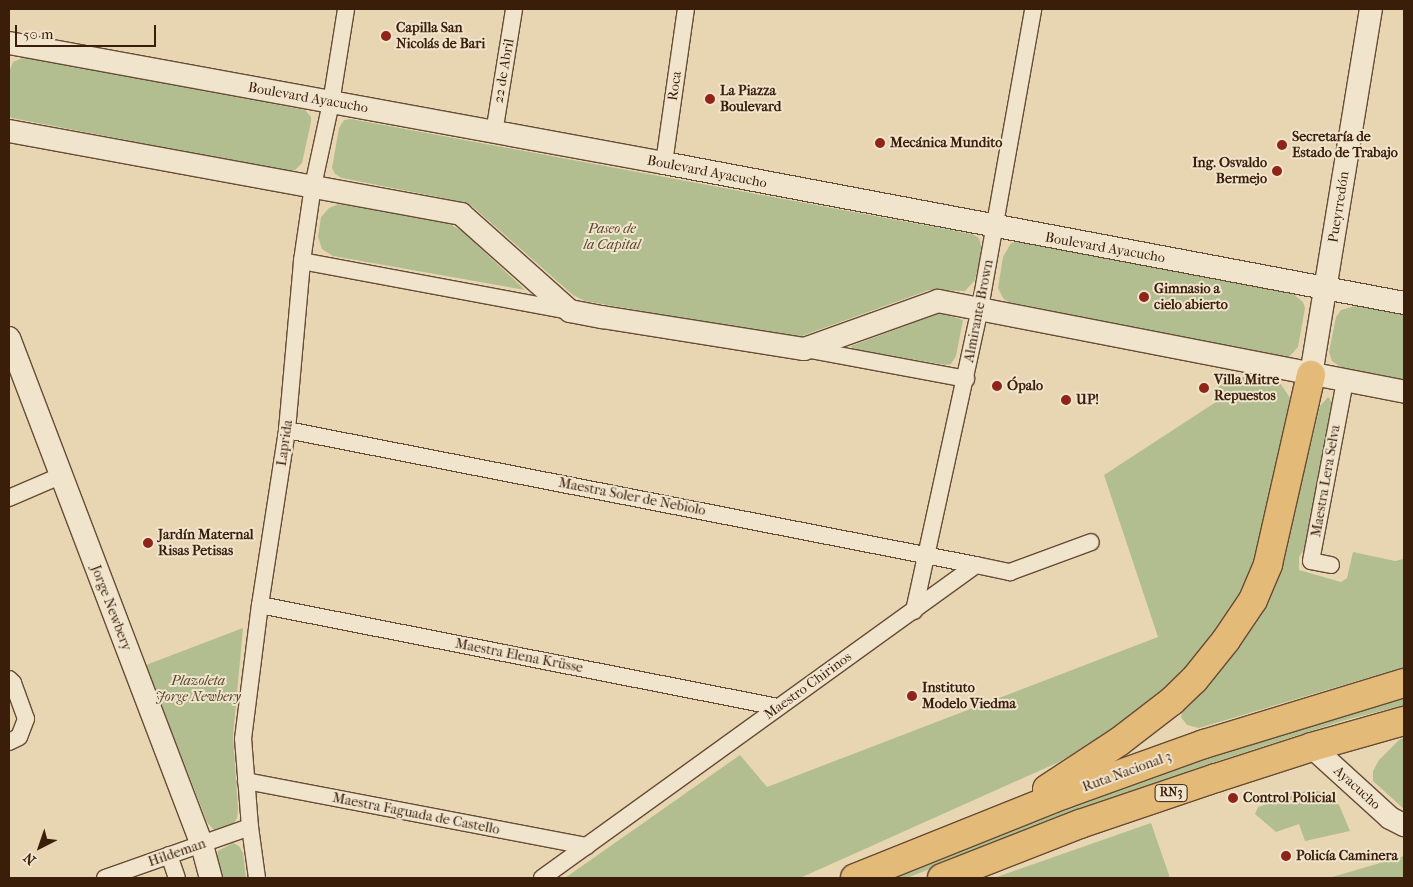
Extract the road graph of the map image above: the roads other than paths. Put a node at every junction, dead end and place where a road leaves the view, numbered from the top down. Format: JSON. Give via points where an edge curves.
{"nodes":[{"id":1,"x":346,"y":9,"type":"edge"},
{"id":2,"x":514,"y":9,"type":"edge"},
{"id":3,"x":686,"y":9,"type":"edge"},
{"id":4,"x":1033,"y":9,"type":"edge"},
{"id":5,"x":1371,"y":9,"type":"edge"},
{"id":6,"x":9,"y":43,"type":"edge"},
{"id":7,"x":332,"y":103,"type":"junction"},
{"id":8,"x":9,"y":131,"type":"edge"},
{"id":9,"x":494,"y":133,"type":"junction"},
{"id":10,"x":664,"y":163,"type":"junction"},
{"id":11,"x":314,"y":186,"type":"junction"},
{"id":12,"x":996,"y":227,"type":"junction"},
{"id":13,"x":302,"y":261,"type":"junction"},
{"id":14,"x":1326,"y":289,"type":"junction"},
{"id":15,"x":1404,"y":303,"type":"edge"},
{"id":16,"x":980,"y":308,"type":"junction"},
{"id":17,"x":570,"y":311,"type":"junction"},
{"id":18,"x":9,"y":338,"type":"edge"},
{"id":19,"x":804,"y":349,"type":"junction"},
{"id":20,"x":1311,"y":375,"type":"junction"},
{"id":21,"x":966,"y":379,"type":"junction"},
{"id":22,"x":1344,"y":381,"type":"junction"},
{"id":23,"x":1404,"y":392,"type":"edge"},
{"id":24,"x":287,"y":430,"type":"junction"},
{"id":25,"x":60,"y":476,"type":"junction"},
{"id":26,"x":9,"y":498,"type":"edge"},
{"id":27,"x":1091,"y":542,"type":"dead end"},
{"id":28,"x":927,"y":555,"type":"junction"},
{"id":29,"x":976,"y":565,"type":"junction"},
{"id":30,"x":1331,"y":566,"type":"dead end"},
{"id":31,"x":260,"y":605,"type":"junction"},
{"id":32,"x":914,"y":611,"type":"junction"},
{"id":33,"x":9,"y":679,"type":"edge"},
{"id":34,"x":1404,"y":683,"type":"edge"},
{"id":35,"x":778,"y":707,"type":"junction"},
{"id":36,"x":1404,"y":721,"type":"edge"},
{"id":37,"x":9,"y":742,"type":"edge"},
{"id":38,"x":1312,"y":747,"type":"junction"},
{"id":39,"x":246,"y":781,"type":"junction"},
{"id":40,"x":993,"y":823,"type":"junction"},
{"id":41,"x":1404,"y":826,"type":"edge"},
{"id":42,"x":250,"y":827,"type":"junction"},
{"id":43,"x":202,"y":845,"type":"junction"},
{"id":44,"x":587,"y":846,"type":"junction"},
{"id":45,"x":169,"y":855,"type":"junction"},
{"id":46,"x":105,"y":878,"type":"edge"},
{"id":47,"x":177,"y":878,"type":"edge"},
{"id":48,"x":211,"y":878,"type":"edge"},
{"id":49,"x":257,"y":878,"type":"edge"},
{"id":50,"x":542,"y":878,"type":"edge"},
{"id":51,"x":855,"y":878,"type":"edge"},
{"id":52,"x":942,"y":878,"type":"edge"}],
"edges":[{"from":1,"to":7,"type":"street","name":"Laprida"},
{"from":2,"to":9,"type":"street","name":"22 de Abril"},
{"from":3,"to":10,"type":"street","name":"Roca"},
{"from":4,"to":12,"type":"street","name":"Almirante Brown"},
{"from":5,"to":14,"type":"main road","name":"Pueyrredón"},
{"from":6,"to":7,"type":"main road","name":"Boulevard Ayacucho"},
{"from":7,"to":9,"type":"main road","name":"Boulevard Ayacucho"},
{"from":7,"to":11,"type":"street","name":"Laprida"},
{"from":8,"to":11,"type":"main road"},
{"from":9,"to":10,"type":"main road","name":"Boulevard Ayacucho"},
{"from":10,"to":12,"type":"main road","name":"Boulevard Ayacucho"},
{"from":11,"to":13,"type":"street","name":"Laprida"},
{"from":11,"to":17,"type":"main road","via":[[461,214]]},
{"from":12,"to":14,"type":"main road","name":"Boulevard Ayacucho"},
{"from":12,"to":16,"type":"street","name":"Almirante Brown"},
{"from":13,"to":17,"type":"street"},
{"from":13,"to":24,"type":"street","name":"Laprida"},
{"from":14,"to":15,"type":"main road","name":"Boulevard Ayacucho"},
{"from":14,"to":20,"type":"main road","name":"Pueyrredón"},
{"from":16,"to":19,"type":"main road","via":[[938,301]]},
{"from":16,"to":20,"type":"main road"},
{"from":16,"to":21,"type":"street","name":"Almirante Brown"},
{"from":17,"to":19,"type":"main road"},
{"from":18,"to":25,"type":"main road","name":"Jorge Newbery"},
{"from":19,"to":21,"type":"street"},
{"from":20,"to":22,"type":"main road"},
{"from":20,"to":40,"type":"highway","via":[[1268,564],[1253,600],[1226,640],[1194,680],[1172,701],[1074,772]]},
{"from":21,"to":28,"type":"street","name":"Almirante Brown"},
{"from":22,"to":23,"type":"main road"},
{"from":22,"to":30,"type":"street","name":"Maestra Lera Selva","via":[[1312,561]]},
{"from":24,"to":28,"type":"street","name":"Maestra Soler de Nebiolo"},
{"from":24,"to":31,"type":"street","name":"Laprida"},
{"from":25,"to":26,"type":"street"},
{"from":25,"to":43,"type":"main road","name":"Jorge Newbery"},
{"from":27,"to":29,"type":"street","via":[[1010,572]]},
{"from":28,"to":29,"type":"street","name":"Maestra Soler de Nebiolo"},
{"from":28,"to":32,"type":"street","name":"Almirante Brown"},
{"from":29,"to":32,"type":"street","name":"Maestro Chirinos"},
{"from":31,"to":35,"type":"street","name":"Maestra Elena Krüsse"},
{"from":31,"to":39,"type":"street","name":"Laprida","via":[[244,739]]},
{"from":32,"to":35,"type":"street","name":"Maestro Chirinos"},
{"from":33,"to":37,"type":"street","via":[[26,720],[19,737]]},
{"from":34,"to":40,"type":"highway","name":"Ruta Nacional 3","number":"RN3","via":[[1204,744]]},
{"from":35,"to":44,"type":"street","name":"Maestro Chirinos"},
{"from":36,"to":38,"type":"highway","number":"RN3"},
{"from":38,"to":41,"type":"main road","name":"Ayacucho","via":[[1390,818]]},
{"from":38,"to":52,"type":"highway","number":"RN3","via":[[1080,824]]},
{"from":39,"to":42,"type":"street","name":"Laprida"},
{"from":39,"to":44,"type":"street","name":"Maestra Faguada de Castello"},
{"from":40,"to":51,"type":"highway","name":"Ruta Nacional 3","number":"RN3"},
{"from":42,"to":43,"type":"street","name":"Hildeman"},
{"from":42,"to":49,"type":"street","name":"Laprida"},
{"from":43,"to":45,"type":"street","name":"Hildeman"},
{"from":43,"to":48,"type":"main road","name":"Jorge Newbery"},
{"from":44,"to":50,"type":"street","name":"Maestro Chirinos"},
{"from":45,"to":46,"type":"street","name":"Hildeman"},
{"from":45,"to":47,"type":"street"}]}
